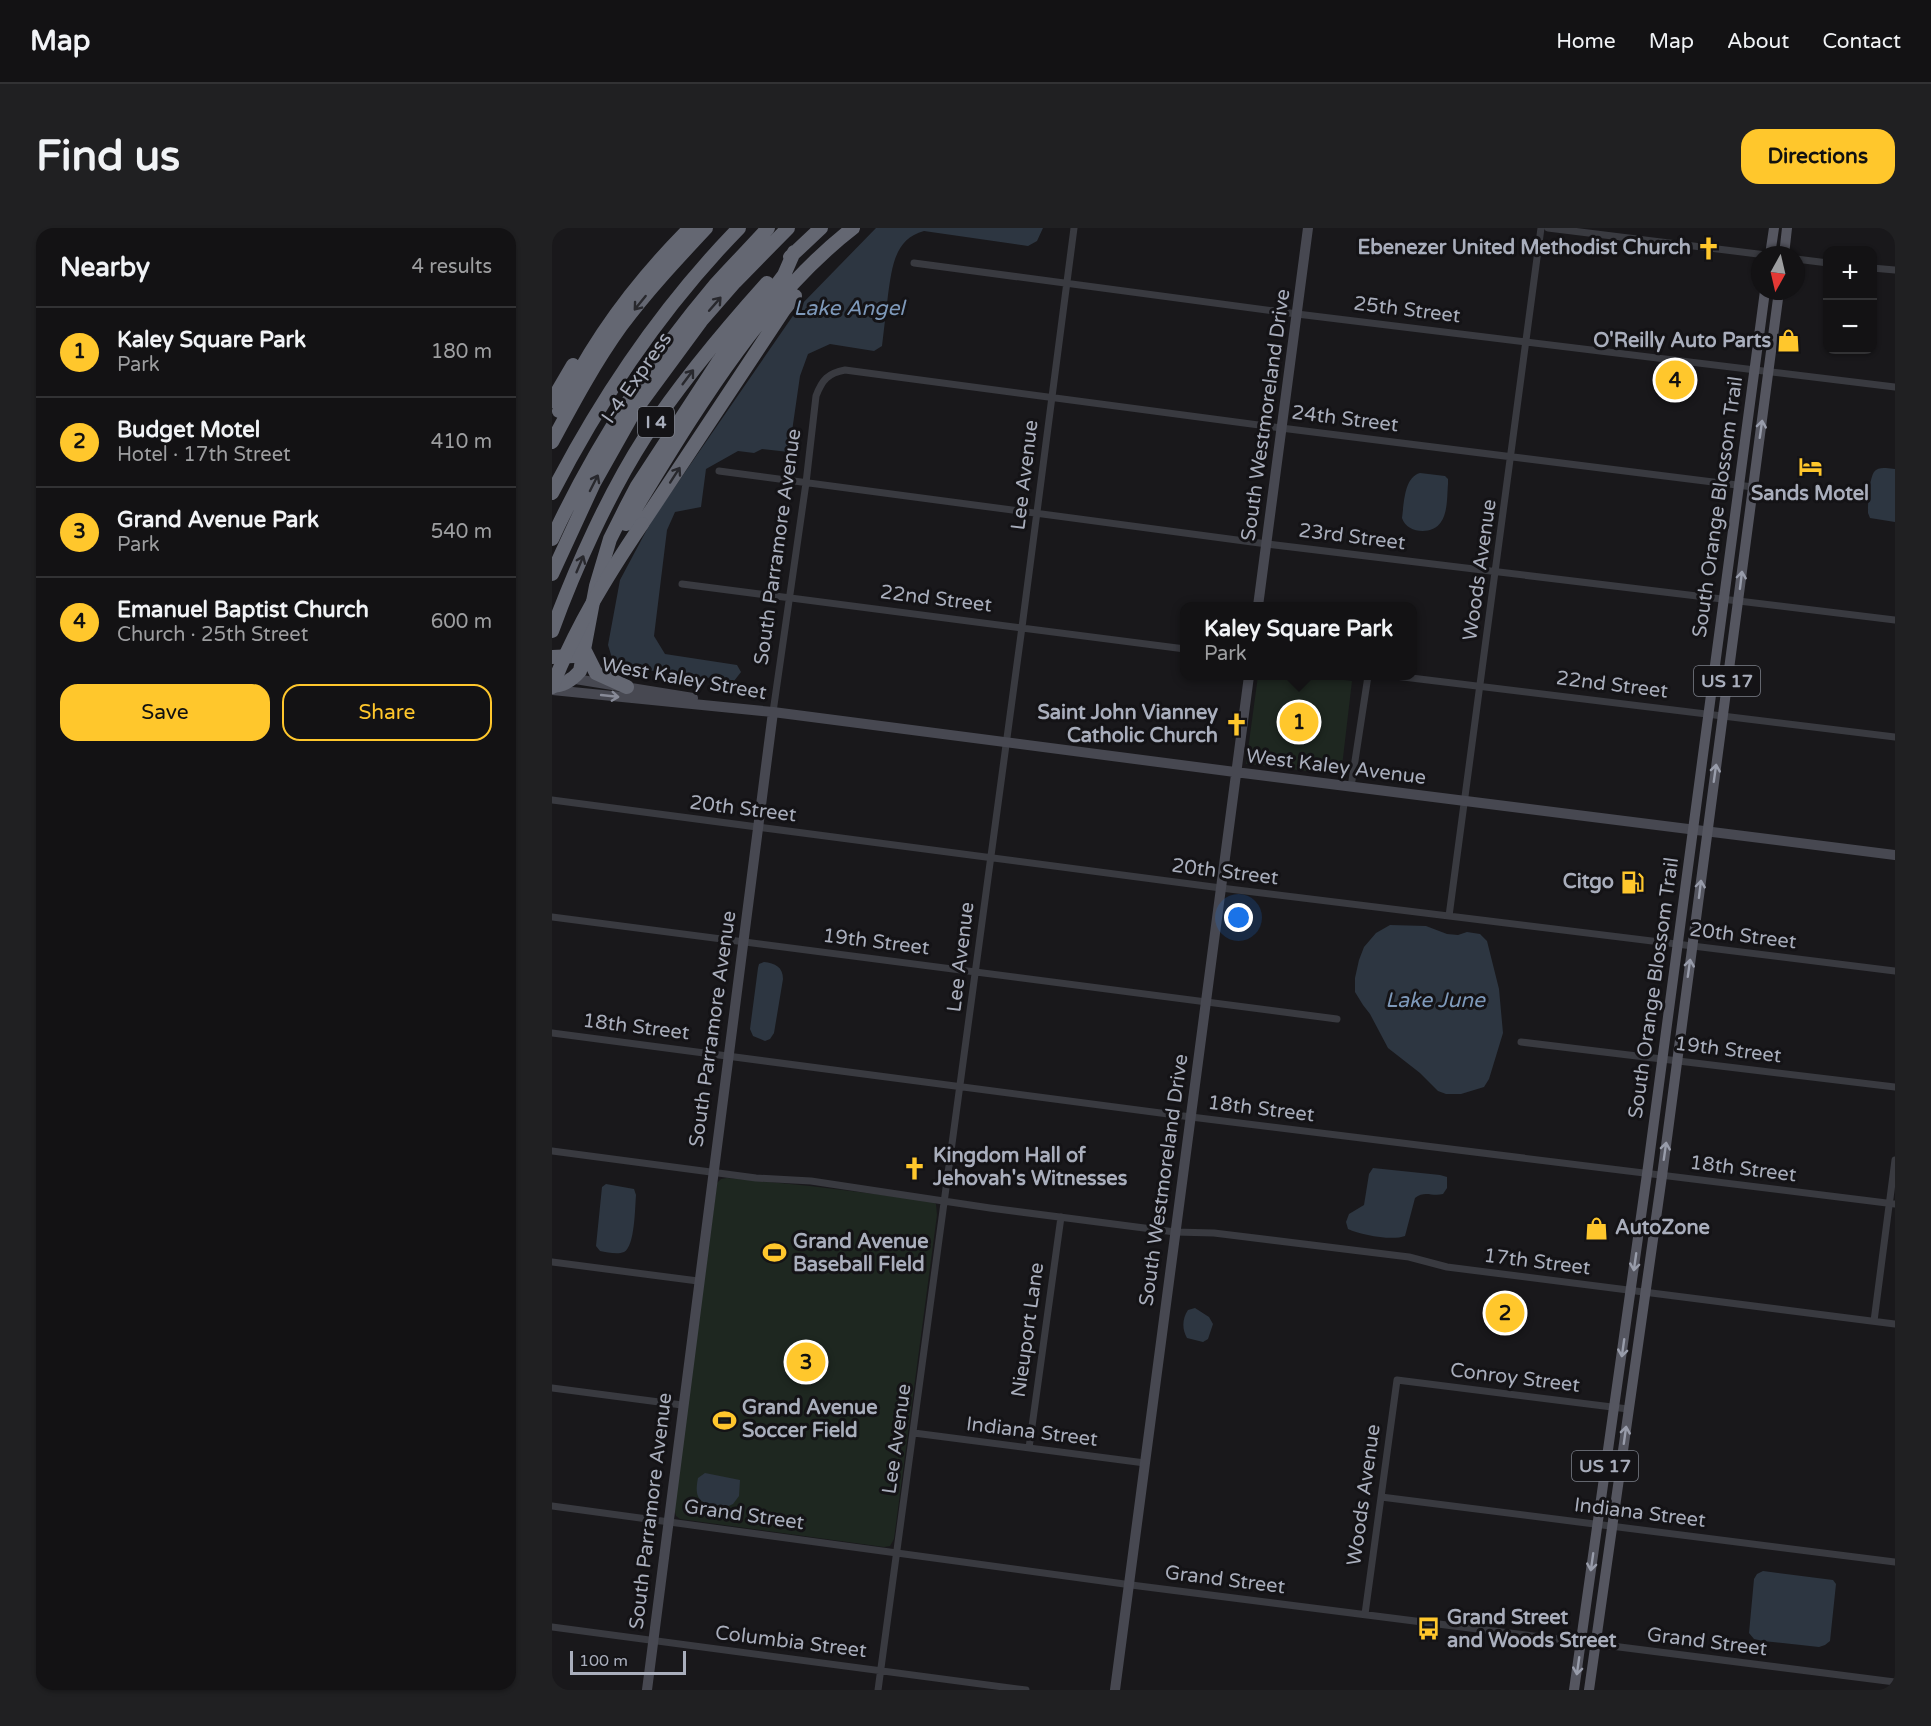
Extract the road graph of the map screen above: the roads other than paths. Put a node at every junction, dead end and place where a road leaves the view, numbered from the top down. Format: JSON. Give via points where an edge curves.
{"nodes":[{"id":1,"x":683,"y":228,"type":"edge"},
{"id":2,"x":690,"y":228,"type":"edge"},
{"id":3,"x":706,"y":228,"type":"edge"},
{"id":4,"x":740,"y":228,"type":"edge"},
{"id":5,"x":768,"y":228,"type":"edge"},
{"id":6,"x":788,"y":228,"type":"edge"},
{"id":7,"x":821,"y":228,"type":"edge"},
{"id":8,"x":853,"y":228,"type":"edge"},
{"id":9,"x":865,"y":228,"type":"edge"},
{"id":10,"x":1074,"y":228,"type":"edge"},
{"id":11,"x":1308,"y":228,"type":"edge"},
{"id":12,"x":1542,"y":228,"type":"edge"},
{"id":13,"x":1548,"y":228,"type":"edge"},
{"id":14,"x":1774,"y":228,"type":"edge"},
{"id":15,"x":1787,"y":228,"type":"edge"},
{"id":16,"x":1771,"y":246,"type":"edge"},
{"id":17,"x":1785,"y":246,"type":"edge"},
{"id":18,"x":794,"y":252,"type":"junction"},
{"id":19,"x":1751,"y":253,"type":"edge"},
{"id":20,"x":1805,"y":260,"type":"edge"},
{"id":21,"x":1823,"y":262,"type":"edge"},
{"id":22,"x":914,"y":263,"type":"dead end"},
{"id":23,"x":1877,"y":268,"type":"edge"},
{"id":24,"x":1895,"y":270,"type":"edge"},
{"id":25,"x":1066,"y":282,"type":"junction"},
{"id":26,"x":1764,"y":300,"type":"edge"},
{"id":27,"x":1778,"y":300,"type":"edge"},
{"id":28,"x":1298,"y":314,"type":"junction"},
{"id":29,"x":1527,"y":342,"type":"junction"},
{"id":30,"x":1754,"y":370,"type":"junction"},
{"id":31,"x":1768,"y":372,"type":"junction"},
{"id":32,"x":827,"y":376,"type":"joint"},
{"id":33,"x":1895,"y":387,"type":"edge"},
{"id":34,"x":1052,"y":399,"type":"junction"},
{"id":35,"x":552,"y":401,"type":"edge"},
{"id":36,"x":1281,"y":428,"type":"junction"},
{"id":37,"x":552,"y":430,"type":"edge"},
{"id":38,"x":552,"y":442,"type":"edge"},
{"id":39,"x":1512,"y":456,"type":"junction"},
{"id":40,"x":719,"y":471,"type":"dead end"},
{"id":41,"x":806,"y":483,"type":"junction"},
{"id":42,"x":1739,"y":485,"type":"junction"},
{"id":43,"x":1753,"y":487,"type":"junction"},
{"id":44,"x":552,"y":493,"type":"edge"},
{"id":45,"x":1036,"y":512,"type":"junction"},
{"id":46,"x":552,"y":539,"type":"edge"},
{"id":47,"x":1267,"y":544,"type":"junction"},
{"id":48,"x":1497,"y":571,"type":"junction"},
{"id":49,"x":552,"y":574,"type":"edge"},
{"id":50,"x":599,"y":576,"type":"junction"},
{"id":51,"x":682,"y":584,"type":"dead end"},
{"id":52,"x":790,"y":597,"type":"junction"},
{"id":53,"x":1724,"y":599,"type":"junction"},
{"id":54,"x":1738,"y":601,"type":"junction"},
{"id":55,"x":1259,"y":602,"type":"edge"},
{"id":56,"x":1895,"y":620,"type":"edge"},
{"id":57,"x":554,"y":624,"type":"edge"},
{"id":58,"x":588,"y":625,"type":"junction"},
{"id":59,"x":1022,"y":627,"type":"junction"},
{"id":60,"x":1180,"y":648,"type":"edge"},
{"id":61,"x":584,"y":649,"type":"junction"},
{"id":62,"x":552,"y":657,"type":"edge"},
{"id":63,"x":552,"y":676,"type":"edge"},
{"id":64,"x":573,"y":678,"type":"junction"},
{"id":65,"x":1417,"y":678,"type":"edge"},
{"id":66,"x":1248,"y":680,"type":"edge"},
{"id":67,"x":1367,"y":680,"type":"edge"},
{"id":68,"x":1481,"y":686,"type":"junction"},
{"id":69,"x":552,"y":687,"type":"edge"},
{"id":70,"x":627,"y":687,"type":"junction"},
{"id":71,"x":773,"y":712,"type":"junction"},
{"id":72,"x":1708,"y":715,"type":"junction"},
{"id":73,"x":1723,"y":717,"type":"junction"},
{"id":74,"x":1895,"y":737,"type":"edge"},
{"id":75,"x":1006,"y":742,"type":"junction"},
{"id":76,"x":1235,"y":772,"type":"junction"},
{"id":77,"x":1352,"y":787,"type":"junction"},
{"id":78,"x":552,"y":800,"type":"edge"},
{"id":79,"x":1466,"y":801,"type":"junction"},
{"id":80,"x":759,"y":828,"type":"junction"},
{"id":81,"x":1693,"y":830,"type":"junction"},
{"id":82,"x":1707,"y":831,"type":"junction"},
{"id":83,"x":1895,"y":855,"type":"edge"},
{"id":84,"x":991,"y":858,"type":"junction"},
{"id":85,"x":1221,"y":888,"type":"junction"},
{"id":86,"x":1449,"y":916,"type":"junction"},
{"id":87,"x":552,"y":917,"type":"edge"},
{"id":88,"x":743,"y":941,"type":"junction"},
{"id":89,"x":1678,"y":944,"type":"junction"},
{"id":90,"x":1692,"y":946,"type":"junction"},
{"id":91,"x":976,"y":971,"type":"junction"},
{"id":92,"x":1895,"y":971,"type":"edge"},
{"id":93,"x":1206,"y":1001,"type":"junction"},
{"id":94,"x":1338,"y":1019,"type":"dead end"},
{"id":95,"x":552,"y":1033,"type":"edge"},
{"id":96,"x":1521,"y":1042,"type":"dead end"},
{"id":97,"x":729,"y":1055,"type":"junction"},
{"id":98,"x":1663,"y":1059,"type":"junction"},
{"id":99,"x":1677,"y":1061,"type":"junction"},
{"id":100,"x":961,"y":1086,"type":"junction"},
{"id":101,"x":1895,"y":1087,"type":"edge"},
{"id":102,"x":1191,"y":1117,"type":"junction"},
{"id":103,"x":552,"y":1151,"type":"edge"},
{"id":104,"x":1895,"y":1160,"type":"edge"},
{"id":105,"x":712,"y":1172,"type":"junction"},
{"id":106,"x":1647,"y":1174,"type":"junction"},
{"id":107,"x":1662,"y":1176,"type":"junction"},
{"id":108,"x":945,"y":1200,"type":"junction"},
{"id":109,"x":1892,"y":1204,"type":"edge"},
{"id":110,"x":1061,"y":1217,"type":"junction"},
{"id":111,"x":1175,"y":1232,"type":"junction"},
{"id":112,"x":552,"y":1262,"type":"edge"},
{"id":113,"x":698,"y":1281,"type":"junction"},
{"id":114,"x":1631,"y":1290,"type":"junction"},
{"id":115,"x":1645,"y":1292,"type":"junction"},
{"id":116,"x":1874,"y":1321,"type":"junction"},
{"id":117,"x":1895,"y":1324,"type":"edge"},
{"id":118,"x":1397,"y":1380,"type":"joint"},
{"id":119,"x":552,"y":1388,"type":"edge"},
{"id":120,"x":682,"y":1405,"type":"junction"},
{"id":121,"x":1614,"y":1407,"type":"junction"},
{"id":122,"x":1628,"y":1409,"type":"junction"},
{"id":123,"x":914,"y":1433,"type":"junction"},
{"id":124,"x":1029,"y":1448,"type":"junction"},
{"id":125,"x":1145,"y":1463,"type":"junction"},
{"id":126,"x":1381,"y":1497,"type":"junction"},
{"id":127,"x":552,"y":1506,"type":"edge"},
{"id":128,"x":668,"y":1522,"type":"junction"},
{"id":129,"x":1597,"y":1524,"type":"junction"},
{"id":130,"x":1612,"y":1526,"type":"junction"},
{"id":131,"x":898,"y":1552,"type":"junction"},
{"id":132,"x":1895,"y":1563,"type":"edge"},
{"id":133,"x":1130,"y":1584,"type":"junction"},
{"id":134,"x":1365,"y":1614,"type":"junction"},
{"id":135,"x":552,"y":1627,"type":"edge"},
{"id":136,"x":653,"y":1640,"type":"junction"},
{"id":137,"x":1581,"y":1642,"type":"junction"},
{"id":138,"x":1596,"y":1644,"type":"junction"},
{"id":139,"x":881,"y":1670,"type":"junction"},
{"id":140,"x":1895,"y":1682,"type":"edge"},
{"id":141,"x":647,"y":1690,"type":"edge"},
{"id":142,"x":878,"y":1690,"type":"edge"},
{"id":143,"x":1026,"y":1690,"type":"edge"},
{"id":144,"x":1115,"y":1690,"type":"edge"},
{"id":145,"x":1574,"y":1690,"type":"edge"},
{"id":146,"x":1589,"y":1690,"type":"edge"}],
"edges":[{"from":1,"to":35,"type":"highway","via":[[615,304]]},
{"from":2,"to":37,"type":"highway","via":[[646,274],[592,350]]},
{"from":3,"to":38,"type":"highway","one_way":true,"via":[[665,271],[621,327]]},
{"from":4,"to":44,"type":"highway","via":[[692,279],[636,352]]},
{"from":5,"to":46,"type":"highway","name":"I-4 Express","via":[[716,285],[624,407]]},
{"from":49,"to":6,"type":"highway","name":"I-4 Express","one_way":true,"via":[[594,483],[634,412],[701,321]]},
{"from":7,"to":18,"type":"highway","number":"I 4"},
{"from":8,"to":50,"type":"highway","via":[[797,280],[730,361],[621,533]]},
{"from":69,"to":9,"type":"highway","one_way":true,"bridge":true,"via":[[577,630],[612,568],[784,310],[823,264]]},
{"from":10,"to":25,"type":"street","name":"Lee Avenue"},
{"from":11,"to":28,"type":"street","name":"South Westmoreland Drive"},
{"from":12,"to":29,"type":"street","name":"Woods Avenue"},
{"from":13,"to":19,"type":"street"},
{"from":14,"to":16,"type":"main road"},
{"from":15,"to":17,"type":"main road"},
{"from":18,"to":50,"type":"highway","via":[[784,275],[718,362],[637,486],[610,539]]},
{"from":57,"to":18,"type":"highway","number":"I 4","one_way":true,"via":[[590,541],[644,438],[720,335]]},
{"from":20,"to":21,"type":"street"},
{"from":22,"to":25,"type":"street","name":"25th Street"},
{"from":23,"to":24,"type":"street"},
{"from":25,"to":28,"type":"street","name":"25th Street"},
{"from":25,"to":34,"type":"street","name":"Lee Avenue"},
{"from":26,"to":30,"type":"main road","name":"South Orange Blossom Trail","number":"US 17"},
{"from":27,"to":31,"type":"main road","name":"South Orange Blossom Trail","number":"US 17"},
{"from":28,"to":29,"type":"street","name":"25th Street"},
{"from":28,"to":36,"type":"street","name":"South Westmoreland Drive"},
{"from":29,"to":30,"type":"street","name":"25th Street"},
{"from":29,"to":39,"type":"street","name":"Woods Avenue"},
{"from":30,"to":31,"type":"street","name":"25th Street"},
{"from":30,"to":42,"type":"main road","name":"South Orange Blossom Trail","number":"US 17"},
{"from":31,"to":33,"type":"street","name":"25th Street"},
{"from":43,"to":31,"type":"main road","name":"South Orange Blossom Trail","number":"US 17","one_way":true},
{"from":32,"to":34,"type":"street","name":"24th Street","via":[[845,370]]},
{"from":32,"to":41,"type":"street","name":"South Parramore Avenue","via":[[816,396]]},
{"from":34,"to":36,"type":"street","name":"24th Street"},
{"from":34,"to":45,"type":"street","name":"Lee Avenue"},
{"from":36,"to":39,"type":"street","name":"24th Street"},
{"from":36,"to":47,"type":"street","name":"South Westmoreland Drive"},
{"from":39,"to":42,"type":"street","name":"24th Street"},
{"from":39,"to":48,"type":"street","name":"Woods Avenue"},
{"from":40,"to":41,"type":"street","name":"23rd Street"},
{"from":41,"to":45,"type":"street","name":"23rd Street"},
{"from":41,"to":52,"type":"street","name":"South Parramore Avenue"},
{"from":42,"to":43,"type":"street","name":"24th Street"},
{"from":42,"to":53,"type":"main road","name":"South Orange Blossom Trail","number":"US 17"},
{"from":54,"to":43,"type":"main road","name":"South Orange Blossom Trail","number":"US 17","one_way":true},
{"from":45,"to":47,"type":"street","name":"23rd Street"},
{"from":45,"to":59,"type":"street","name":"Lee Avenue"},
{"from":47,"to":48,"type":"street","name":"23rd Street"},
{"from":47,"to":55,"type":"street","name":"South Westmoreland Drive"},
{"from":48,"to":53,"type":"street","name":"23rd Street"},
{"from":48,"to":68,"type":"street","name":"Woods Avenue"},
{"from":50,"to":58,"type":"highway"},
{"from":51,"to":52,"type":"street","name":"22nd Street"},
{"from":52,"to":59,"type":"street","name":"22nd Street"},
{"from":52,"to":71,"type":"street","name":"South Parramore Avenue"},
{"from":53,"to":54,"type":"street","name":"23rd Street"},
{"from":53,"to":72,"type":"main road","name":"South Orange Blossom Trail","number":"US 17"},
{"from":54,"to":56,"type":"street","name":"23rd Street"},
{"from":54,"to":73,"type":"main road","name":"South Orange Blossom Trail","number":"US 17"},
{"from":58,"to":61,"type":"highway"},
{"from":58,"to":62,"type":"highway","via":[[574,656]]},
{"from":59,"to":60,"type":"street","name":"22nd Street"},
{"from":59,"to":75,"type":"street","name":"Lee Avenue"},
{"from":61,"to":64,"type":"highway","via":[[580,671]]},
{"from":61,"to":70,"type":"highway","via":[[596,673]]},
{"from":63,"to":64,"type":"street","name":"West Kaley Street"},
{"from":64,"to":69,"type":"highway"},
{"from":64,"to":70,"type":"street","name":"West Kaley Street"},
{"from":65,"to":68,"type":"street","name":"22nd Street"},
{"from":66,"to":76,"type":"street","name":"South Westmoreland Drive"},
{"from":67,"to":77,"type":"street"},
{"from":68,"to":72,"type":"street","name":"22nd Street"},
{"from":68,"to":79,"type":"street","name":"Woods Avenue"},
{"from":69,"to":71,"type":"street","name":"West Kaley Street","one_way":true},
{"from":70,"to":71,"type":"street","name":"West Kaley Street"},
{"from":71,"to":75,"type":"street","name":"West Kaley Avenue"},
{"from":71,"to":80,"type":"street","name":"South Parramore Avenue"},
{"from":72,"to":73,"type":"street","name":"22nd Street"},
{"from":72,"to":81,"type":"main road","name":"South Orange Blossom Trail","number":"US 17"},
{"from":73,"to":74,"type":"street","name":"22nd Street"},
{"from":82,"to":73,"type":"main road","name":"South Orange Blossom Trail","number":"US 17","one_way":true},
{"from":75,"to":76,"type":"street","name":"West Kaley Avenue"},
{"from":75,"to":84,"type":"street","name":"Lee Avenue"},
{"from":76,"to":77,"type":"street","name":"West Kaley Avenue"},
{"from":76,"to":85,"type":"street","name":"South Westmoreland Drive"},
{"from":77,"to":79,"type":"street","name":"West Kaley Avenue"},
{"from":78,"to":80,"type":"street","name":"20th Street"},
{"from":79,"to":81,"type":"street","name":"West Kaley Avenue"},
{"from":79,"to":86,"type":"street","name":"Woods Avenue"},
{"from":80,"to":84,"type":"street","name":"20th Street"},
{"from":80,"to":88,"type":"street","name":"South Parramore Avenue"},
{"from":81,"to":82,"type":"street","name":"West Kaley Avenue"},
{"from":81,"to":89,"type":"main road","name":"South Orange Blossom Trail","number":"US 17"},
{"from":82,"to":83,"type":"street","name":"West Kaley Avenue"},
{"from":90,"to":82,"type":"main road","name":"South Orange Blossom Trail","number":"US 17","one_way":true},
{"from":84,"to":85,"type":"street","name":"20th Street"},
{"from":84,"to":91,"type":"street","name":"Lee Avenue"},
{"from":85,"to":86,"type":"street","name":"20th Street"},
{"from":85,"to":93,"type":"street","name":"South Westmoreland Drive"},
{"from":86,"to":89,"type":"street","name":"20th Street"},
{"from":87,"to":88,"type":"street","name":"19th Street"},
{"from":88,"to":91,"type":"street","name":"19th Street"},
{"from":88,"to":97,"type":"street","name":"South Parramore Avenue"},
{"from":89,"to":90,"type":"street","name":"20th Street"},
{"from":89,"to":98,"type":"main road","name":"South Orange Blossom Trail","number":"US 17"},
{"from":90,"to":92,"type":"street","name":"20th Street"},
{"from":99,"to":90,"type":"main road","name":"South Orange Blossom Trail","number":"US 17","one_way":true},
{"from":91,"to":93,"type":"street","name":"19th Street"},
{"from":91,"to":100,"type":"street","name":"Lee Avenue"},
{"from":93,"to":94,"type":"street","name":"19th Street"},
{"from":93,"to":102,"type":"street","name":"South Westmoreland Drive"},
{"from":95,"to":97,"type":"street","name":"18th Street"},
{"from":96,"to":98,"type":"street","name":"19th Street"},
{"from":97,"to":100,"type":"street","name":"18th Street"},
{"from":97,"to":105,"type":"street","name":"South Parramore Avenue"},
{"from":98,"to":99,"type":"street","name":"19th Street"},
{"from":98,"to":106,"type":"main road","name":"South Orange Blossom Trail","number":"US 17"},
{"from":99,"to":101,"type":"street","name":"19th Street"},
{"from":107,"to":99,"type":"main road","name":"South Orange Blossom Trail","number":"US 17","one_way":true},
{"from":100,"to":102,"type":"street","name":"18th Street"},
{"from":100,"to":108,"type":"street","name":"Lee Avenue"},
{"from":102,"to":106,"type":"street","name":"18th Street"},
{"from":102,"to":111,"type":"street","name":"South Westmoreland Drive"},
{"from":103,"to":105,"type":"street","name":"17th Street"},
{"from":104,"to":109,"type":"street"},
{"from":105,"to":108,"type":"street","name":"17th Street"},
{"from":105,"to":113,"type":"street","name":"South Parramore Avenue"},
{"from":106,"to":107,"type":"street","name":"18th Street"},
{"from":106,"to":114,"type":"main road","name":"South Orange Blossom Trail","number":"US 17","one_way":true},
{"from":107,"to":109,"type":"street","name":"18th Street"},
{"from":107,"to":115,"type":"main road","name":"South Orange Blossom Trail","number":"US 17"},
{"from":108,"to":110,"type":"street","name":"17th Street"},
{"from":108,"to":123,"type":"street","name":"Lee Avenue"},
{"from":109,"to":116,"type":"street"},
{"from":110,"to":111,"type":"street","name":"17th Street"},
{"from":110,"to":124,"type":"street","name":"Nieuport Lane"},
{"from":111,"to":114,"type":"street","name":"17th Street","via":[[1214,1233],[1409,1257],[1447,1267]]},
{"from":111,"to":125,"type":"street","name":"South Westmoreland Drive"},
{"from":112,"to":113,"type":"street"},
{"from":113,"to":120,"type":"street","name":"South Parramore Avenue"},
{"from":114,"to":115,"type":"street","name":"17th Street"},
{"from":114,"to":121,"type":"main road","name":"South Orange Blossom Trail","number":"US 17","one_way":true},
{"from":115,"to":116,"type":"street","name":"17th Street"},
{"from":115,"to":122,"type":"main road","name":"South Orange Blossom Trail","number":"US 17"},
{"from":116,"to":117,"type":"street","name":"17th Street"},
{"from":118,"to":121,"type":"street","name":"Conroy Street"},
{"from":118,"to":126,"type":"street","name":"Woods Avenue"},
{"from":119,"to":120,"type":"street"},
{"from":120,"to":128,"type":"street","name":"South Parramore Avenue"},
{"from":121,"to":122,"type":"street","name":"Conroy Street"},
{"from":121,"to":129,"type":"main road","name":"South Orange Blossom Trail","number":"US 17"},
{"from":130,"to":122,"type":"main road","name":"South Orange Blossom Trail","number":"US 17","one_way":true},
{"from":123,"to":124,"type":"street","name":"Indiana Street"},
{"from":123,"to":131,"type":"street","name":"Lee Avenue"},
{"from":124,"to":125,"type":"street","name":"Indiana Street"},
{"from":125,"to":133,"type":"street","name":"South Westmoreland Drive"},
{"from":126,"to":129,"type":"street","name":"Indiana Street"},
{"from":126,"to":134,"type":"street","name":"Woods Avenue"},
{"from":127,"to":128,"type":"street","name":"Grand Street"},
{"from":128,"to":131,"type":"street","name":"Grand Street"},
{"from":128,"to":136,"type":"street","name":"South Parramore Avenue"},
{"from":129,"to":130,"type":"street","name":"Indiana Street"},
{"from":129,"to":137,"type":"main road","name":"South Orange Blossom Trail","number":"US 17","one_way":true},
{"from":130,"to":132,"type":"street","name":"Indiana Street"},
{"from":130,"to":138,"type":"main road","name":"South Orange Blossom Trail","number":"US 17"},
{"from":131,"to":133,"type":"street","name":"Grand Street"},
{"from":131,"to":139,"type":"street","name":"Lee Avenue"},
{"from":133,"to":134,"type":"street","name":"Grand Street"},
{"from":133,"to":144,"type":"street","name":"South Westmoreland Drive"},
{"from":134,"to":137,"type":"street","name":"Grand Street"},
{"from":135,"to":136,"type":"street","name":"Columbia Street"},
{"from":136,"to":139,"type":"street","name":"Columbia Street"},
{"from":136,"to":141,"type":"street","name":"South Parramore Avenue"},
{"from":137,"to":138,"type":"street","name":"Grand Street"},
{"from":137,"to":145,"type":"main road","name":"South Orange Blossom Trail","number":"US 17","one_way":true},
{"from":138,"to":140,"type":"street","name":"Grand Street"},
{"from":138,"to":146,"type":"main road","name":"South Orange Blossom Trail","number":"US 17"},
{"from":139,"to":142,"type":"street","name":"Lee Avenue"},
{"from":139,"to":143,"type":"street","name":"Columbia Street"}]}
